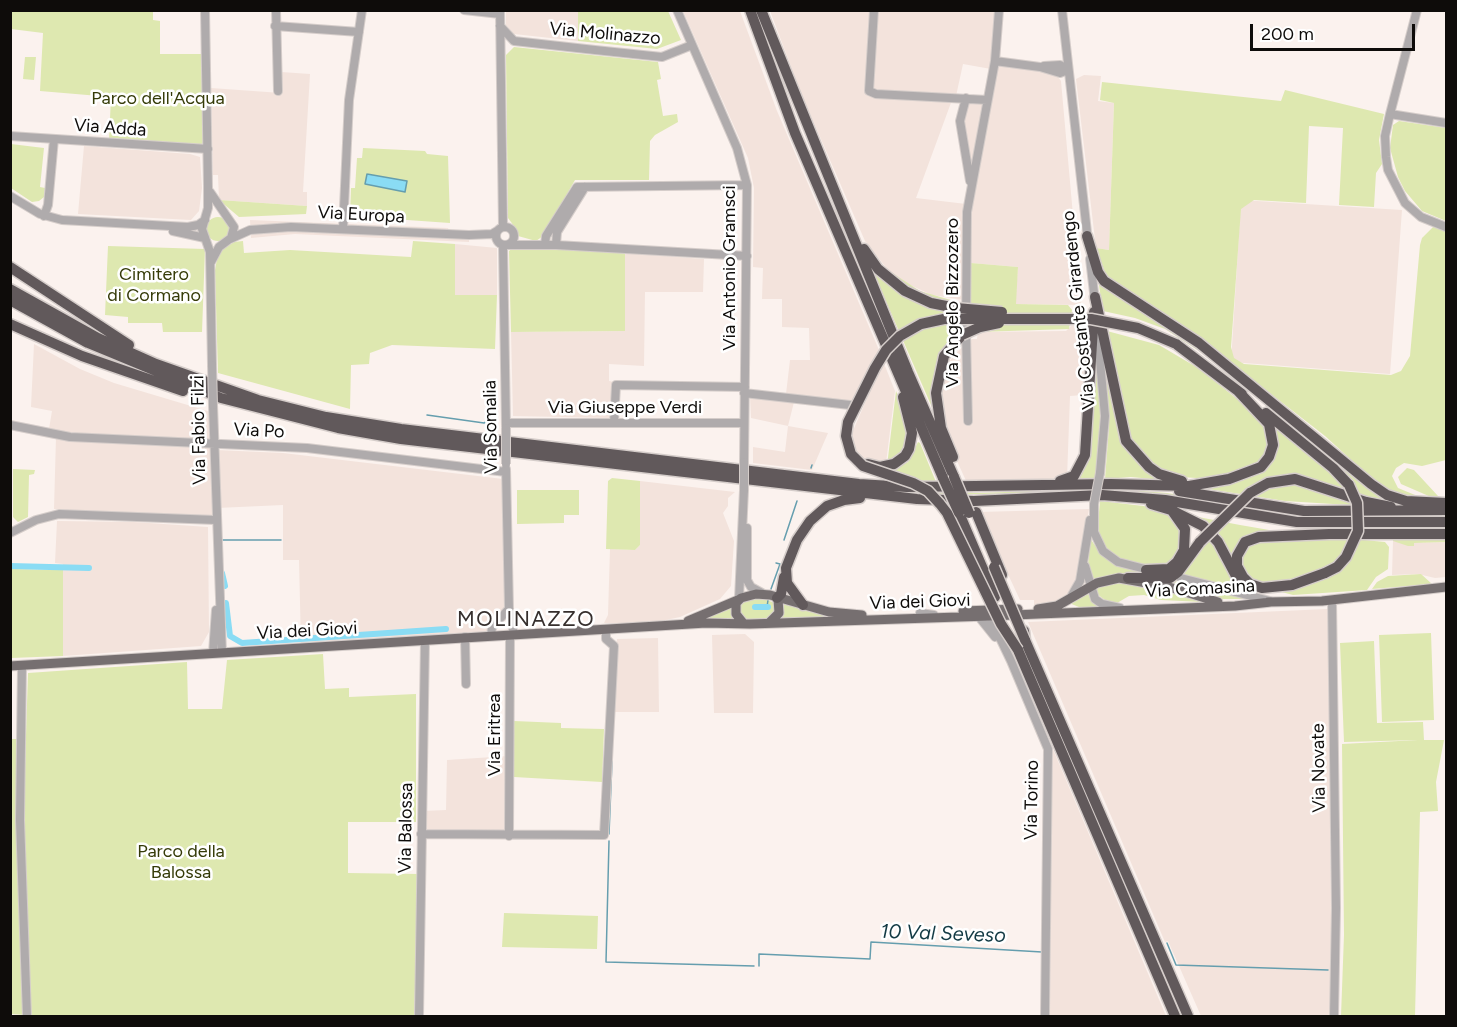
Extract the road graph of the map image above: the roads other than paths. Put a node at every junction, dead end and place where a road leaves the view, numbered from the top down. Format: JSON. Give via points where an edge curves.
{"nodes":[{"id":1,"x":205,"y":10,"type":"edge"},
{"id":2,"x":276,"y":10,"type":"edge"},
{"id":3,"x":362,"y":10,"type":"edge"},
{"id":4,"x":465,"y":10,"type":"edge"},
{"id":5,"x":677,"y":10,"type":"edge"},
{"id":6,"x":750,"y":10,"type":"edge"},
{"id":7,"x":761,"y":10,"type":"edge"},
{"id":8,"x":874,"y":10,"type":"edge"},
{"id":9,"x":999,"y":10,"type":"edge"},
{"id":10,"x":1062,"y":10,"type":"edge"},
{"id":11,"x":1417,"y":10,"type":"edge"},
{"id":12,"x":500,"y":12,"type":"edge"},
{"id":13,"x":275,"y":26,"type":"junction"},
{"id":14,"x":500,"y":26,"type":"junction"},
{"id":15,"x":358,"y":32,"type":"junction"},
{"id":16,"x":514,"y":41,"type":"junction"},
{"id":17,"x":692,"y":45,"type":"junction"},
{"id":18,"x":501,"y":54,"type":"junction"},
{"id":19,"x":994,"y":61,"type":"junction"},
{"id":20,"x":1068,"y":70,"type":"junction"},
{"id":21,"x":278,"y":92,"type":"dead end"},
{"id":22,"x":966,"y":98,"type":"junction"},
{"id":23,"x":987,"y":100,"type":"junction"},
{"id":24,"x":1390,"y":114,"type":"junction"},
{"id":25,"x":1446,"y":123,"type":"edge"},
{"id":26,"x":10,"y":136,"type":"edge"},
{"id":27,"x":54,"y":139,"type":"junction"},
{"id":28,"x":208,"y":149,"type":"junction"},
{"id":29,"x":747,"y":185,"type":"junction"},
{"id":30,"x":971,"y":185,"type":"junction"},
{"id":31,"x":208,"y":187,"type":"junction"},
{"id":32,"x":585,"y":187,"type":"junction"},
{"id":33,"x":820,"y":191,"type":"junction"},
{"id":34,"x":10,"y":196,"type":"edge"},
{"id":35,"x":225,"y":214,"type":"junction"},
{"id":36,"x":44,"y":216,"type":"junction"},
{"id":37,"x":205,"y":219,"type":"junction"},
{"id":38,"x":232,"y":222,"type":"junction"},
{"id":39,"x":145,"y":226,"type":"junction"},
{"id":40,"x":1446,"y":227,"type":"edge"},
{"id":41,"x":343,"y":229,"type":"junction"},
{"id":42,"x":500,"y":229,"type":"junction"},
{"id":43,"x":250,"y":230,"type":"junction"},
{"id":44,"x":851,"y":231,"type":"junction"},
{"id":45,"x":514,"y":234,"type":"junction"},
{"id":46,"x":470,"y":236,"type":"junction"},
{"id":47,"x":1087,"y":236,"type":"junction"},
{"id":48,"x":206,"y":238,"type":"junction"},
{"id":49,"x":227,"y":241,"type":"junction"},
{"id":50,"x":522,"y":243,"type":"junction"},
{"id":51,"x":504,"y":244,"type":"junction"},
{"id":52,"x":544,"y":244,"type":"junction"},
{"id":53,"x":556,"y":245,"type":"junction"},
{"id":54,"x":747,"y":256,"type":"junction"},
{"id":55,"x":211,"y":263,"type":"junction"},
{"id":56,"x":10,"y":267,"type":"edge"},
{"id":57,"x":10,"y":289,"type":"edge"},
{"id":58,"x":1095,"y":297,"type":"junction"},
{"id":59,"x":10,"y":300,"type":"edge"},
{"id":60,"x":1044,"y":318,"type":"junction"},
{"id":61,"x":10,"y":324,"type":"edge"},
{"id":62,"x":1176,"y":344,"type":"junction"},
{"id":63,"x":156,"y":364,"type":"junction"},
{"id":64,"x":744,"y":390,"type":"junction"},
{"id":65,"x":1238,"y":391,"type":"junction"},
{"id":66,"x":217,"y":402,"type":"junction"},
{"id":67,"x":855,"y":403,"type":"junction"},
{"id":68,"x":1283,"y":414,"type":"junction"},
{"id":69,"x":968,"y":421,"type":"dead end"},
{"id":70,"x":614,"y":423,"type":"junction"},
{"id":71,"x":744,"y":423,"type":"junction"},
{"id":72,"x":10,"y":425,"type":"edge"},
{"id":73,"x":506,"y":425,"type":"junction"},
{"id":74,"x":214,"y":444,"type":"junction"},
{"id":75,"x":506,"y":468,"type":"junction"},
{"id":76,"x":953,"y":478,"type":"junction"},
{"id":77,"x":1209,"y":483,"type":"junction"},
{"id":78,"x":1122,"y":484,"type":"junction"},
{"id":79,"x":1032,"y":486,"type":"junction"},
{"id":80,"x":1113,"y":496,"type":"junction"},
{"id":81,"x":906,"y":498,"type":"junction"},
{"id":82,"x":744,"y":503,"type":"junction"},
{"id":83,"x":1446,"y":503,"type":"edge"},
{"id":84,"x":1094,"y":504,"type":"junction"},
{"id":85,"x":1171,"y":510,"type":"junction"},
{"id":86,"x":1446,"y":510,"type":"edge"},
{"id":87,"x":1433,"y":511,"type":"junction"},
{"id":88,"x":968,"y":513,"type":"junction"},
{"id":89,"x":216,"y":520,"type":"junction"},
{"id":90,"x":1446,"y":524,"type":"edge"},
{"id":91,"x":10,"y":533,"type":"edge"},
{"id":92,"x":1446,"y":534,"type":"edge"},
{"id":93,"x":1389,"y":535,"type":"junction"},
{"id":94,"x":1085,"y":546,"type":"junction"},
{"id":95,"x":786,"y":568,"type":"junction"},
{"id":96,"x":1146,"y":570,"type":"junction"},
{"id":97,"x":1325,"y":573,"type":"junction"},
{"id":98,"x":1164,"y":574,"type":"dead end"},
{"id":99,"x":1128,"y":578,"type":"junction"},
{"id":100,"x":1181,"y":578,"type":"dead end"},
{"id":101,"x":740,"y":584,"type":"junction"},
{"id":102,"x":1090,"y":586,"type":"junction"},
{"id":103,"x":1446,"y":587,"type":"edge"},
{"id":104,"x":763,"y":594,"type":"junction"},
{"id":105,"x":1072,"y":595,"type":"junction"},
{"id":106,"x":739,"y":599,"type":"junction"},
{"id":107,"x":777,"y":599,"type":"junction"},
{"id":108,"x":1332,"y":600,"type":"junction"},
{"id":109,"x":1271,"y":602,"type":"junction"},
{"id":110,"x":727,"y":603,"type":"junction"},
{"id":111,"x":803,"y":605,"type":"junction"},
{"id":112,"x":817,"y":608,"type":"junction"},
{"id":113,"x":509,"y":609,"type":"junction"},
{"id":114,"x":1131,"y":609,"type":"junction"},
{"id":115,"x":920,"y":613,"type":"junction"},
{"id":116,"x":1073,"y":613,"type":"joint"},
{"id":117,"x":984,"y":616,"type":"junction"},
{"id":118,"x":819,"y":622,"type":"junction"},
{"id":119,"x":769,"y":623,"type":"junction"},
{"id":120,"x":744,"y":624,"type":"junction"},
{"id":121,"x":665,"y":627,"type":"junction"},
{"id":122,"x":606,"y":634,"type":"junction"},
{"id":123,"x":512,"y":635,"type":"junction"},
{"id":124,"x":491,"y":636,"type":"junction"},
{"id":125,"x":465,"y":637,"type":"junction"},
{"id":126,"x":424,"y":640,"type":"junction"},
{"id":127,"x":1025,"y":640,"type":"junction"},
{"id":128,"x":217,"y":653,"type":"junction"},
{"id":129,"x":1013,"y":653,"type":"junction"},
{"id":130,"x":22,"y":665,"type":"junction"},
{"id":131,"x":10,"y":666,"type":"edge"},
{"id":132,"x":466,"y":684,"type":"dead end"},
{"id":133,"x":421,"y":834,"type":"junction"},
{"id":134,"x":509,"y":836,"type":"junction"},
{"id":135,"x":27,"y":1017,"type":"edge"},
{"id":136,"x":419,"y":1017,"type":"edge"},
{"id":137,"x":1046,"y":1017,"type":"edge"},
{"id":138,"x":1175,"y":1017,"type":"edge"},
{"id":139,"x":1188,"y":1017,"type":"edge"},
{"id":140,"x":1334,"y":1017,"type":"edge"}],
"edges":[{"from":1,"to":28,"type":"street"},
{"from":2,"to":13,"type":"street"},
{"from":3,"to":15,"type":"street"},
{"from":4,"to":12,"type":"street"},
{"from":5,"to":17,"type":"street","name":"Via Antonio Gramsci"},
{"from":6,"to":33,"type":"highway"},
{"from":7,"to":44,"type":"highway"},
{"from":8,"to":22,"type":"street","via":[[869,91]]},
{"from":9,"to":19,"type":"street","name":"Via Angelo Bizzozero"},
{"from":10,"to":20,"type":"street","name":"Via Costante Girardengo"},
{"from":11,"to":24,"type":"street"},
{"from":12,"to":14,"type":"street"},
{"from":13,"to":15,"type":"street"},
{"from":13,"to":21,"type":"street"},
{"from":14,"to":16,"type":"street"},
{"from":14,"to":18,"type":"street"},
{"from":15,"to":41,"type":"street","via":[[349,100]]},
{"from":16,"to":17,"type":"street","name":"Via Molinazzo","via":[[662,57]]},
{"from":16,"to":18,"type":"street"},
{"from":17,"to":29,"type":"street","name":"Via Antonio Gramsci","via":[[737,148]]},
{"from":18,"to":42,"type":"street"},
{"from":19,"to":20,"type":"street","via":[[1040,67],[1056,65]]},
{"from":19,"to":23,"type":"street","name":"Via Angelo Bizzozero"},
{"from":20,"to":47,"type":"street","name":"Via Costante Girardengo"},
{"from":22,"to":23,"type":"street"},
{"from":22,"to":30,"type":"street","name":"Via Angelo Bizzozero","via":[[960,112],[960,128]]},
{"from":23,"to":30,"type":"street","name":"Via Angelo Bizzozero"},
{"from":24,"to":25,"type":"street"},
{"from":24,"to":40,"type":"street","via":[[1386,157],[1397,189],[1414,211]]},
{"from":26,"to":27,"type":"street","name":"Via Adda"},
{"from":27,"to":28,"type":"street","name":"Via Adda"},
{"from":27,"to":36,"type":"street"},
{"from":28,"to":31,"type":"street"},
{"from":29,"to":32,"type":"street"},
{"from":29,"to":54,"type":"street","name":"Via Antonio Gramsci"},
{"from":30,"to":69,"type":"street","name":"Via Angelo Bizzozero","via":[[967,212]]},
{"from":31,"to":35,"type":"street","via":[[215,204]]},
{"from":31,"to":37,"type":"street"},
{"from":32,"to":52,"type":"street","via":[[577,187]]},
{"from":32,"to":53,"type":"street","via":[[557,232]]},
{"from":33,"to":67,"type":"highway","bridge":true,"via":[[903,397],[912,441],[905,456],[880,467],[860,458],[851,444]]},
{"from":33,"to":76,"type":"highway"},
{"from":34,"to":36,"type":"street"},
{"from":35,"to":37,"type":"street","via":[[216,213]]},
{"from":35,"to":38,"type":"street"},
{"from":36,"to":39,"type":"street"},
{"from":37,"to":39,"type":"street","via":[[191,227]]},
{"from":37,"to":48,"type":"street","via":[[202,229]]},
{"from":38,"to":43,"type":"street","name":"Via Europa"},
{"from":38,"to":49,"type":"street","via":[[234,231]]},
{"from":39,"to":48,"type":"street"},
{"from":41,"to":43,"type":"street","name":"Via Europa"},
{"from":41,"to":46,"type":"street","name":"Via Europa"},
{"from":42,"to":45,"type":"street","via":[[510,228]]},
{"from":42,"to":46,"type":"street","name":"Via Europa","via":[[494,234]]},
{"from":42,"to":51,"type":"street","via":[[496,237]]},
{"from":43,"to":49,"type":"street","name":"Via Europa"},
{"from":44,"to":60,"type":"highway","bridge":true,"via":[[894,284],[922,300]]},
{"from":44,"to":76,"type":"highway"},
{"from":45,"to":50,"type":"street"},
{"from":45,"to":51,"type":"street","via":[[513,241]]},
{"from":46,"to":51,"type":"street","name":"Via Europa"},
{"from":47,"to":58,"type":"street","name":"Via Costante Girardengo"},
{"from":47,"to":68,"type":"highway","via":[[1104,281],[1189,336]]},
{"from":48,"to":49,"type":"street","via":[[213,244]]},
{"from":48,"to":55,"type":"street","name":"Via Fabio Filzi"},
{"from":49,"to":55,"type":"street"},
{"from":50,"to":51,"type":"street","name":"Via Europa"},
{"from":50,"to":52,"type":"street","name":"Via Europa"},
{"from":51,"to":73,"type":"street","name":"Via Somalia"},
{"from":52,"to":53,"type":"street","name":"Via Europa"},
{"from":53,"to":54,"type":"street","name":"Via Europa"},
{"from":54,"to":64,"type":"street","name":"Via Antonio Gramsci"},
{"from":55,"to":66,"type":"street","name":"Via Fabio Filzi","bridge":true,"via":[[212,365]]},
{"from":56,"to":63,"type":"highway"},
{"from":57,"to":63,"type":"highway","via":[[98,338]]},
{"from":58,"to":77,"type":"highway","via":[[1123,430],[1132,451],[1159,474]]},
{"from":58,"to":79,"type":"highway","via":[[1083,464],[1068,480]]},
{"from":58,"to":84,"type":"street","name":"Via Costante Girardengo","bridge":true,"via":[[1105,416]]},
{"from":59,"to":66,"type":"highway","via":[[88,343]]},
{"from":60,"to":62,"type":"highway","bridge":true,"via":[[1111,321],[1154,333]]},
{"from":60,"to":67,"type":"highway","bridge":true,"via":[[944,319],[910,329],[881,357]]},
{"from":60,"to":76,"type":"highway","bridge":true,"via":[[980,327],[962,335],[944,356],[936,393]]},
{"from":61,"to":66,"type":"highway","via":[[132,375]]},
{"from":62,"to":65,"type":"highway"},
{"from":62,"to":68,"type":"highway","via":[[1211,362]]},
{"from":63,"to":79,"type":"highway","via":[[258,400],[326,417],[401,429],[859,484],[907,488]]},
{"from":64,"to":67,"type":"street"},
{"from":64,"to":70,"type":"street","via":[[616,385]]},
{"from":64,"to":71,"type":"street","name":"Via Antonio Gramsci"},
{"from":65,"to":77,"type":"highway","via":[[1269,424],[1272,452],[1266,463],[1254,471]]},
{"from":65,"to":97,"type":"highway","bridge":true,"via":[[1340,473],[1358,503],[1358,531],[1353,545],[1337,567]]},
{"from":66,"to":74,"type":"street","name":"Via Fabio Filzi"},
{"from":66,"to":81,"type":"highway","via":[[401,438]]},
{"from":67,"to":129,"type":"highway","bridge":true,"via":[[847,429],[851,454],[863,466],[928,491],[948,513]]},
{"from":68,"to":83,"type":"highway","via":[[1387,495],[1407,501]]},
{"from":70,"to":71,"type":"street","name":"Via Giuseppe Verdi"},
{"from":70,"to":73,"type":"street","name":"Via Giuseppe Verdi"},
{"from":71,"to":82,"type":"street","name":"Via Antonio Gramsci","bridge":true},
{"from":72,"to":74,"type":"street","name":"Via Po","via":[[70,436]]},
{"from":73,"to":75,"type":"street","name":"Via Somalia","bridge":true},
{"from":74,"to":75,"type":"street","name":"Via Po","via":[[307,448]]},
{"from":74,"to":89,"type":"street","name":"Via Fabio Filzi"},
{"from":75,"to":113,"type":"street","name":"Via Somalia"},
{"from":76,"to":88,"type":"highway","bridge":true},
{"from":77,"to":78,"type":"highway"},
{"from":78,"to":79,"type":"highway"},
{"from":78,"to":87,"type":"highway","via":[[1304,511]]},
{"from":80,"to":81,"type":"highway","via":[[974,501]]},
{"from":80,"to":85,"type":"highway"},
{"from":80,"to":90,"type":"highway","via":[[1166,500],[1297,522]]},
{"from":81,"to":95,"type":"highway","via":[[851,499],[827,506],[803,530]]},
{"from":82,"to":101,"type":"street","name":"Via Antonio Gramsci"},
{"from":82,"to":104,"type":"street","name":"Via Antonio Gramsci","via":[[747,580]]},
{"from":84,"to":94,"type":"street","name":"Via Costante Girardengo"},
{"from":84,"to":96,"type":"street","via":[[1094,532],[1103,550],[1118,562]]},
{"from":85,"to":96,"type":"highway","via":[[1185,529],[1184,550],[1169,569]]},
{"from":85,"to":97,"type":"highway","via":[[1209,532],[1239,581],[1254,590],[1294,588]]},
{"from":86,"to":87,"type":"highway"},
{"from":87,"to":99,"type":"highway","bridge":true,"via":[[1379,505],[1295,479],[1268,483],[1250,493],[1170,578]]},
{"from":88,"to":127,"type":"highway","bridge":true},
{"from":88,"to":127,"type":"highway","bridge":true,"via":[[1007,586]]},
{"from":88,"to":129,"type":"highway","bridge":true},
{"from":89,"to":91,"type":"street","via":[[59,514]]},
{"from":89,"to":128,"type":"street","name":"Via Fabio Filzi"},
{"from":90,"to":93,"type":"highway"},
{"from":92,"to":93,"type":"highway"},
{"from":93,"to":97,"type":"highway","via":[[1254,538],[1242,546],[1237,558],[1243,577],[1264,588],[1292,585]]},
{"from":94,"to":102,"type":"street","name":"Via Costante Girardengo"},
{"from":94,"to":105,"type":"street","name":"Via Costante Girardengo","via":[[1080,583]]},
{"from":95,"to":107,"type":"highway"},
{"from":95,"to":111,"type":"highway","via":[[790,591]]},
{"from":96,"to":98,"type":"street"},
{"from":99,"to":102,"type":"main road","name":"Via Comasina"},
{"from":99,"to":109,"type":"main road","name":"Via Comasina","via":[[1208,601]]},
{"from":100,"to":109,"type":"street"},
{"from":101,"to":106,"type":"street","name":"Via Antonio Gramsci"},
{"from":101,"to":110,"type":"street"},
{"from":102,"to":105,"type":"main road","name":"Via Comasina"},
{"from":102,"to":114,"type":"street","name":"Via Comasina","via":[[1095,599],[1102,604]]},
{"from":103,"to":108,"type":"main road","name":"Via Comasina"},
{"from":104,"to":106,"type":"main road"},
{"from":104,"to":107,"type":"main road"},
{"from":105,"to":115,"type":"main road","name":"Via dei Giovi","via":[[1048,608]]},
{"from":106,"to":110,"type":"main road","name":"Via dei Giovi"},
{"from":106,"to":120,"type":"main road","via":[[736,614]]},
{"from":107,"to":111,"type":"main road","name":"Via dei Giovi"},
{"from":107,"to":119,"type":"main road","via":[[779,613]]},
{"from":108,"to":109,"type":"main road","name":"Via Comasina"},
{"from":108,"to":140,"type":"street","name":"Via Novate"},
{"from":109,"to":114,"type":"main road","name":"Via Comasina"},
{"from":110,"to":121,"type":"main road","name":"Via dei Giovi","via":[[690,621]]},
{"from":111,"to":112,"type":"main road","name":"Via dei Giovi"},
{"from":112,"to":115,"type":"main road","name":"Via dei Giovi","via":[[851,615]]},
{"from":112,"to":118,"type":"street"},
{"from":113,"to":123,"type":"street","name":"Via Somalia"},
{"from":113,"to":124,"type":"street","via":[[492,627]]},
{"from":114,"to":116,"type":"main road","name":"Via Comasina"},
{"from":115,"to":117,"type":"street"},
{"from":116,"to":117,"type":"main road","name":"Via dei Giovi"},
{"from":117,"to":118,"type":"main road","name":"Via dei Giovi"},
{"from":117,"to":129,"type":"street","name":"Via Torino"},
{"from":118,"to":119,"type":"main road","name":"Via dei Giovi"},
{"from":119,"to":120,"type":"main road"},
{"from":120,"to":121,"type":"main road","name":"Via dei Giovi"},
{"from":121,"to":122,"type":"main road","name":"Via dei Giovi"},
{"from":122,"to":123,"type":"main road","name":"Via dei Giovi"},
{"from":122,"to":134,"type":"street","via":[[614,646],[604,835]]},
{"from":123,"to":124,"type":"main road","name":"Via dei Giovi"},
{"from":123,"to":134,"type":"street","name":"Via Eritrea"},
{"from":124,"to":125,"type":"main road","name":"Via dei Giovi"},
{"from":125,"to":126,"type":"main road","name":"Via dei Giovi"},
{"from":125,"to":132,"type":"street"},
{"from":126,"to":128,"type":"main road","name":"Via dei Giovi"},
{"from":126,"to":133,"type":"street","name":"Via Balossa"},
{"from":127,"to":139,"type":"highway"},
{"from":128,"to":130,"type":"main road","name":"Via dei Giovi"},
{"from":129,"to":137,"type":"street","name":"Via Torino","via":[[1048,749]]},
{"from":129,"to":138,"type":"highway"},
{"from":130,"to":131,"type":"main road","name":"Via dei Giovi"},
{"from":130,"to":135,"type":"street","via":[[20,820]]},
{"from":133,"to":134,"type":"street"},
{"from":133,"to":136,"type":"street","name":"Via Balossa"}]}
